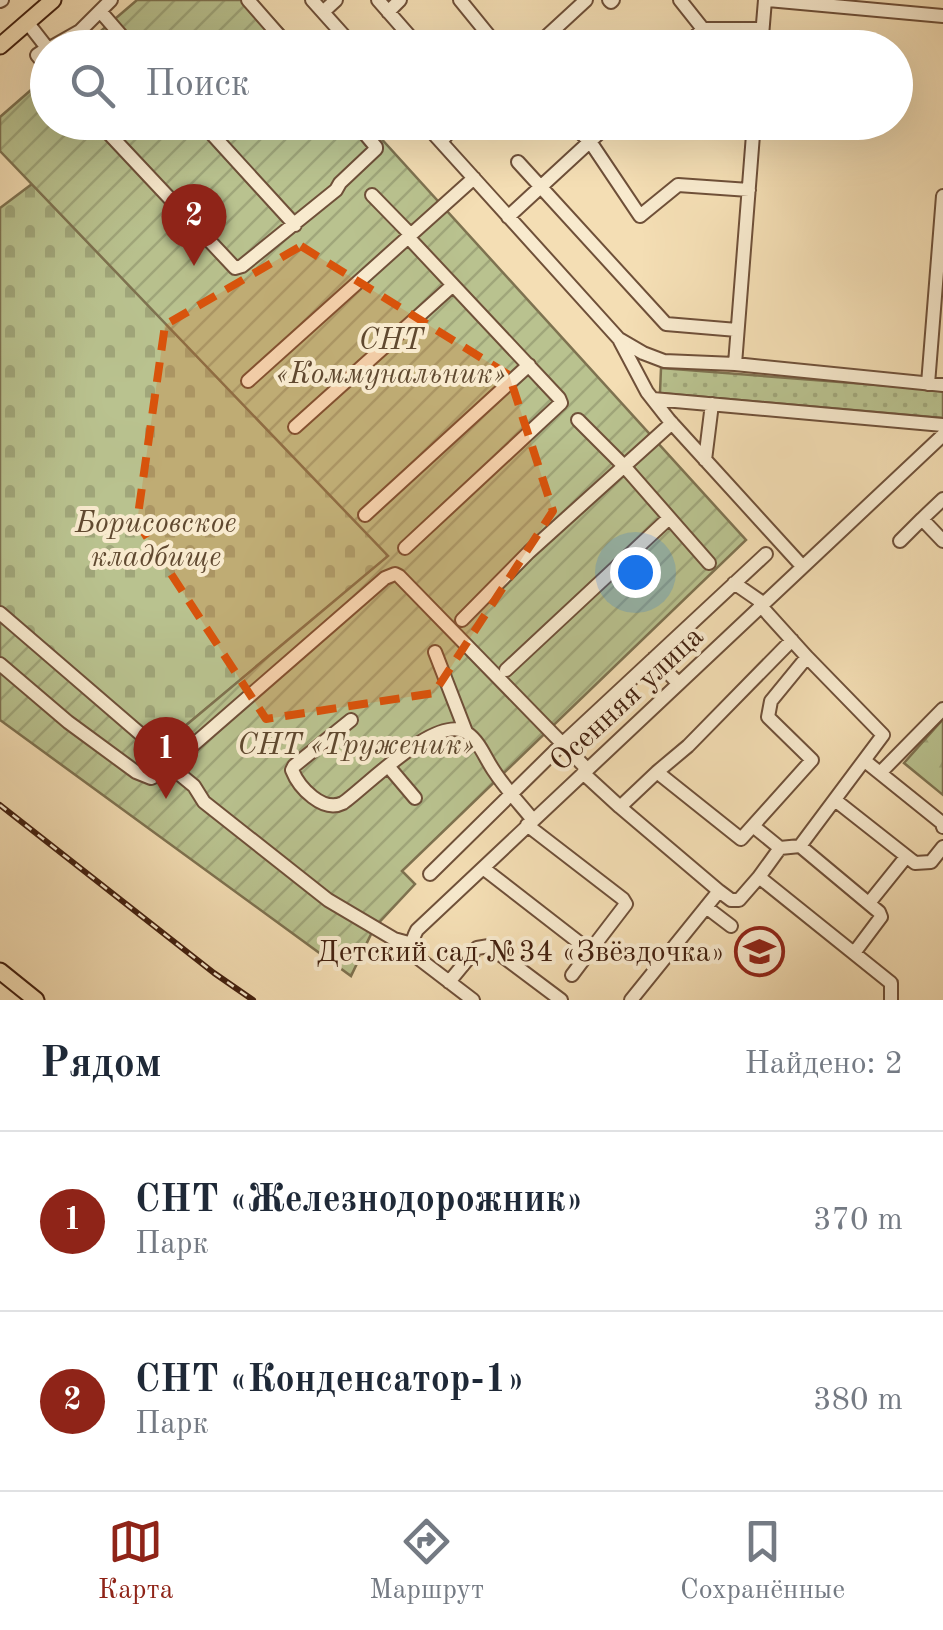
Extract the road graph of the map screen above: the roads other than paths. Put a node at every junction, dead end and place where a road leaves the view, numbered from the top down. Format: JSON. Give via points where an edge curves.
{"nodes":[{"id":1,"x":53,"y":0,"type":"edge"},
{"id":2,"x":111,"y":0,"type":"edge"},
{"id":3,"x":248,"y":0,"type":"edge"},
{"id":4,"x":312,"y":0,"type":"edge"},
{"id":5,"x":336,"y":0,"type":"edge"},
{"id":6,"x":378,"y":0,"type":"edge"},
{"id":7,"x":400,"y":0,"type":"edge"},
{"id":8,"x":460,"y":0,"type":"edge"},
{"id":9,"x":586,"y":0,"type":"edge"},
{"id":10,"x":680,"y":0,"type":"edge"},
{"id":11,"x":766,"y":0,"type":"edge"},
{"id":12,"x":100,"y":11,"type":"junction"},
{"id":13,"x":323,"y":12,"type":"junction"},
{"id":14,"x":388,"y":12,"type":"junction"},
{"id":15,"x":943,"y":16,"type":"edge"},
{"id":16,"x":27,"y":22,"type":"junction"},
{"id":17,"x":702,"y":29,"type":"joint"},
{"id":18,"x":762,"y":29,"type":"joint"},
{"id":19,"x":33,"y":30,"type":"edge"},
{"id":20,"x":81,"y":30,"type":"edge"},
{"id":21,"x":116,"y":30,"type":"edge"},
{"id":22,"x":274,"y":30,"type":"edge"},
{"id":23,"x":339,"y":30,"type":"edge"},
{"id":24,"x":404,"y":30,"type":"edge"},
{"id":25,"x":484,"y":30,"type":"edge"},
{"id":26,"x":554,"y":30,"type":"edge"},
{"id":27,"x":0,"y":46,"type":"edge"},
{"id":28,"x":115,"y":140,"type":"edge"},
{"id":29,"x":218,"y":140,"type":"edge"},
{"id":30,"x":370,"y":140,"type":"edge"},
{"id":31,"x":587,"y":140,"type":"edge"},
{"id":32,"x":595,"y":140,"type":"edge"},
{"id":33,"x":753,"y":140,"type":"edge"},
{"id":34,"x":440,"y":142,"type":"edge"},
{"id":35,"x":591,"y":144,"type":"junction"},
{"id":36,"x":518,"y":162,"type":"dead end"},
{"id":37,"x":474,"y":178,"type":"junction"},
{"id":38,"x":540,"y":186,"type":"junction"},
{"id":39,"x":749,"y":190,"type":"junction"},
{"id":40,"x":372,"y":195,"type":"dead end"},
{"id":41,"x":943,"y":196,"type":"edge"},
{"id":42,"x":508,"y":216,"type":"junction"},
{"id":43,"x":295,"y":225,"type":"junction"},
{"id":44,"x":410,"y":236,"type":"junction"},
{"id":45,"x":453,"y":285,"type":"junction"},
{"id":46,"x":738,"y":330,"type":"junction"},
{"id":47,"x":619,"y":339,"type":"junction"},
{"id":48,"x":664,"y":361,"type":"junction"},
{"id":49,"x":734,"y":364,"type":"junction"},
{"id":50,"x":529,"y":365,"type":"junction"},
{"id":51,"x":248,"y":381,"type":"dead end"},
{"id":52,"x":936,"y":384,"type":"edge"},
{"id":53,"x":643,"y":385,"type":"junction"},
{"id":54,"x":653,"y":399,"type":"junction"},
{"id":55,"x":712,"y":404,"type":"junction"},
{"id":56,"x":578,"y":420,"type":"dead end"},
{"id":57,"x":672,"y":423,"type":"junction"},
{"id":58,"x":943,"y":425,"type":"edge"},
{"id":59,"x":295,"y":427,"type":"dead end"},
{"id":60,"x":943,"y":435,"type":"edge"},
{"id":61,"x":705,"y":460,"type":"junction"},
{"id":62,"x":624,"y":466,"type":"junction"},
{"id":63,"x":943,"y":499,"type":"edge"},
{"id":64,"x":365,"y":516,"type":"dead end"},
{"id":65,"x":669,"y":518,"type":"junction"},
{"id":66,"x":922,"y":519,"type":"junction"},
{"id":67,"x":900,"y":541,"type":"dead end"},
{"id":68,"x":943,"y":541,"type":"edge"},
{"id":69,"x":405,"y":548,"type":"dead end"},
{"id":70,"x":766,"y":554,"type":"dead end"},
{"id":71,"x":709,"y":563,"type":"dead end"},
{"id":72,"x":802,"y":566,"type":"junction"},
{"id":73,"x":734,"y":584,"type":"junction"},
{"id":74,"x":762,"y":604,"type":"junction"},
{"id":75,"x":0,"y":613,"type":"edge"},
{"id":76,"x":462,"y":620,"type":"dead end"},
{"id":77,"x":792,"y":640,"type":"junction"},
{"id":78,"x":434,"y":652,"type":"dead end"},
{"id":79,"x":807,"y":657,"type":"junction"},
{"id":80,"x":654,"y":658,"type":"junction"},
{"id":81,"x":0,"y":664,"type":"edge"},
{"id":82,"x":506,"y":670,"type":"dead end"},
{"id":83,"x":678,"y":683,"type":"junction"},
{"id":84,"x":943,"y":709,"type":"edge"},
{"id":85,"x":350,"y":720,"type":"dead end"},
{"id":86,"x":466,"y":732,"type":"junction"},
{"id":87,"x":562,"y":744,"type":"junction"},
{"id":88,"x":192,"y":746,"type":"dead end"},
{"id":89,"x":866,"y":761,"type":"junction"},
{"id":90,"x":388,"y":766,"type":"junction"},
{"id":91,"x":172,"y":768,"type":"junction"},
{"id":92,"x":585,"y":771,"type":"junction"},
{"id":93,"x":657,"y":772,"type":"junction"},
{"id":94,"x":880,"y":773,"type":"junction"},
{"id":95,"x":512,"y":794,"type":"junction"},
{"id":96,"x":414,"y":798,"type":"dead end"},
{"id":97,"x":835,"y":800,"type":"junction"},
{"id":98,"x":620,"y":807,"type":"junction"},
{"id":99,"x":530,"y":823,"type":"junction"},
{"id":100,"x":753,"y":826,"type":"junction"},
{"id":101,"x":943,"y":827,"type":"edge"},
{"id":102,"x":800,"y":846,"type":"junction"},
{"id":103,"x":943,"y":846,"type":"edge"},
{"id":104,"x":780,"y":848,"type":"junction"},
{"id":105,"x":906,"y":856,"type":"junction"},
{"id":106,"x":483,"y":868,"type":"junction"},
{"id":107,"x":430,"y":874,"type":"dead end"},
{"id":108,"x":759,"y":876,"type":"junction"},
{"id":109,"x":719,"y":890,"type":"junction"},
{"id":110,"x":869,"y":904,"type":"junction"},
{"id":111,"x":706,"y":907,"type":"junction"},
{"id":112,"x":732,"y":926,"type":"dead end"},
{"id":113,"x":412,"y":944,"type":"junction"},
{"id":114,"x":590,"y":951,"type":"junction"},
{"id":115,"x":854,"y":953,"type":"junction"},
{"id":116,"x":0,"y":971,"type":"edge"},
{"id":117,"x":572,"y":975,"type":"dead end"},
{"id":118,"x":449,"y":982,"type":"junction"},
{"id":119,"x":36,"y":1000,"type":"edge"},
{"id":120,"x":473,"y":1000,"type":"edge"},
{"id":121,"x":561,"y":1000,"type":"edge"},
{"id":122,"x":631,"y":1000,"type":"edge"},
{"id":123,"x":891,"y":1000,"type":"edge"}],
"edges":[{"from":1,"to":16,"type":"main road"},
{"from":2,"to":12,"type":"street"},
{"from":3,"to":22,"type":"street"},
{"from":4,"to":13,"type":"street"},
{"from":5,"to":13,"type":"street"},
{"from":6,"to":14,"type":"street"},
{"from":7,"to":14,"type":"street"},
{"from":8,"to":25,"type":"street"},
{"from":9,"to":26,"type":"street"},
{"from":10,"to":17,"type":"street"},
{"from":11,"to":15,"type":"street"},
{"from":11,"to":18,"type":"street"},
{"from":12,"to":20,"type":"street"},
{"from":12,"to":21,"type":"street"},
{"from":13,"to":23,"type":"street"},
{"from":14,"to":24,"type":"street"},
{"from":16,"to":19,"type":"street"},
{"from":16,"to":27,"type":"main road"},
{"from":17,"to":18,"type":"street"},
{"from":28,"to":43,"type":"street","via":[[236,268]]},
{"from":29,"to":43,"type":"street"},
{"from":30,"to":43,"type":"street","via":[[376,149]]},
{"from":31,"to":35,"type":"street"},
{"from":32,"to":35,"type":"street"},
{"from":33,"to":39,"type":"street"},
{"from":34,"to":37,"type":"street"},
{"from":35,"to":38,"type":"street"},
{"from":35,"to":39,"type":"street","via":[[640,216],[678,185]]},
{"from":36,"to":38,"type":"street"},
{"from":37,"to":42,"type":"street"},
{"from":37,"to":44,"type":"street"},
{"from":38,"to":42,"type":"street"},
{"from":38,"to":46,"type":"street","via":[[666,324]]},
{"from":39,"to":46,"type":"street"},
{"from":40,"to":44,"type":"street"},
{"from":41,"to":52,"type":"street"},
{"from":42,"to":47,"type":"street"},
{"from":44,"to":45,"type":"street"},
{"from":44,"to":51,"type":"street"},
{"from":45,"to":50,"type":"street"},
{"from":45,"to":59,"type":"street"},
{"from":46,"to":49,"type":"street"},
{"from":47,"to":48,"type":"street"},
{"from":47,"to":53,"type":"street"},
{"from":48,"to":49,"type":"street"},
{"from":48,"to":53,"type":"street","via":[[647,372]]},
{"from":49,"to":52,"type":"street"},
{"from":50,"to":64,"type":"street"},
{"from":50,"to":69,"type":"street","via":[[561,402]]},
{"from":53,"to":54,"type":"street"},
{"from":54,"to":55,"type":"street"},
{"from":54,"to":57,"type":"street"},
{"from":55,"to":58,"type":"street"},
{"from":55,"to":61,"type":"street"},
{"from":56,"to":62,"type":"street"},
{"from":57,"to":61,"type":"street"},
{"from":57,"to":62,"type":"street"},
{"from":60,"to":72,"type":"street","name":"Осенняя улица"},
{"from":61,"to":72,"type":"street"},
{"from":62,"to":65,"type":"street"},
{"from":62,"to":76,"type":"street"},
{"from":63,"to":66,"type":"street"},
{"from":65,"to":71,"type":"street"},
{"from":65,"to":82,"type":"street"},
{"from":66,"to":67,"type":"street"},
{"from":66,"to":68,"type":"street"},
{"from":70,"to":73,"type":"street"},
{"from":72,"to":74,"type":"street","name":"Осенняя улица"},
{"from":73,"to":74,"type":"street"},
{"from":73,"to":80,"type":"street"},
{"from":74,"to":77,"type":"street"},
{"from":74,"to":83,"type":"street","name":"Осенняя улица"},
{"from":75,"to":91,"type":"street"},
{"from":77,"to":79,"type":"street"},
{"from":77,"to":93,"type":"street"},
{"from":78,"to":86,"type":"street"},
{"from":79,"to":89,"type":"street","via":[[884,736]]},
{"from":79,"to":100,"type":"street","via":[[771,702],[768,717],[812,760]]},
{"from":80,"to":83,"type":"street"},
{"from":80,"to":87,"type":"street"},
{"from":81,"to":91,"type":"street","via":[[136,772],[151,778]]},
{"from":83,"to":92,"type":"street","name":"Осенняя улица"},
{"from":84,"to":94,"type":"street"},
{"from":85,"to":90,"type":"street","via":[[294,766],[296,780],[318,802],[337,807]]},
{"from":86,"to":90,"type":"street","via":[[441,731]]},
{"from":86,"to":95,"type":"street"},
{"from":87,"to":88,"type":"street","via":[[395,574]]},
{"from":87,"to":92,"type":"street"},
{"from":87,"to":95,"type":"street"},
{"from":89,"to":94,"type":"street"},
{"from":89,"to":97,"type":"street"},
{"from":90,"to":96,"type":"street"},
{"from":91,"to":113,"type":"street","via":[[204,802],[328,900]]},
{"from":92,"to":98,"type":"street"},
{"from":92,"to":99,"type":"street","name":"Осенняя улица"},
{"from":93,"to":98,"type":"street"},
{"from":93,"to":100,"type":"street","via":[[741,840]]},
{"from":94,"to":101,"type":"street"},
{"from":95,"to":99,"type":"street"},
{"from":95,"to":107,"type":"street"},
{"from":97,"to":102,"type":"street"},
{"from":97,"to":105,"type":"street"},
{"from":98,"to":109,"type":"street"},
{"from":99,"to":106,"type":"street","name":"Осенняя улица"},
{"from":99,"to":114,"type":"street","via":[[626,904]]},
{"from":100,"to":104,"type":"street"},
{"from":102,"to":104,"type":"street"},
{"from":102,"to":110,"type":"street"},
{"from":103,"to":105,"type":"street","via":[[931,862]]},
{"from":104,"to":108,"type":"street"},
{"from":105,"to":110,"type":"street"},
{"from":106,"to":113,"type":"street","name":"Осенняя улица","via":[[417,930]]},
{"from":106,"to":114,"type":"street"},
{"from":108,"to":109,"type":"street","via":[[739,900]]},
{"from":108,"to":115,"type":"street"},
{"from":109,"to":111,"type":"street"},
{"from":110,"to":115,"type":"street","via":[[881,917]]},
{"from":111,"to":112,"type":"street"},
{"from":111,"to":122,"type":"street"},
{"from":113,"to":118,"type":"street","via":[[418,958]]},
{"from":114,"to":117,"type":"street"},
{"from":115,"to":123,"type":"street","via":[[891,983]]},
{"from":116,"to":119,"type":"main road"},
{"from":118,"to":120,"type":"street"},
{"from":118,"to":121,"type":"street","via":[[477,948],[488,946]]}]}
